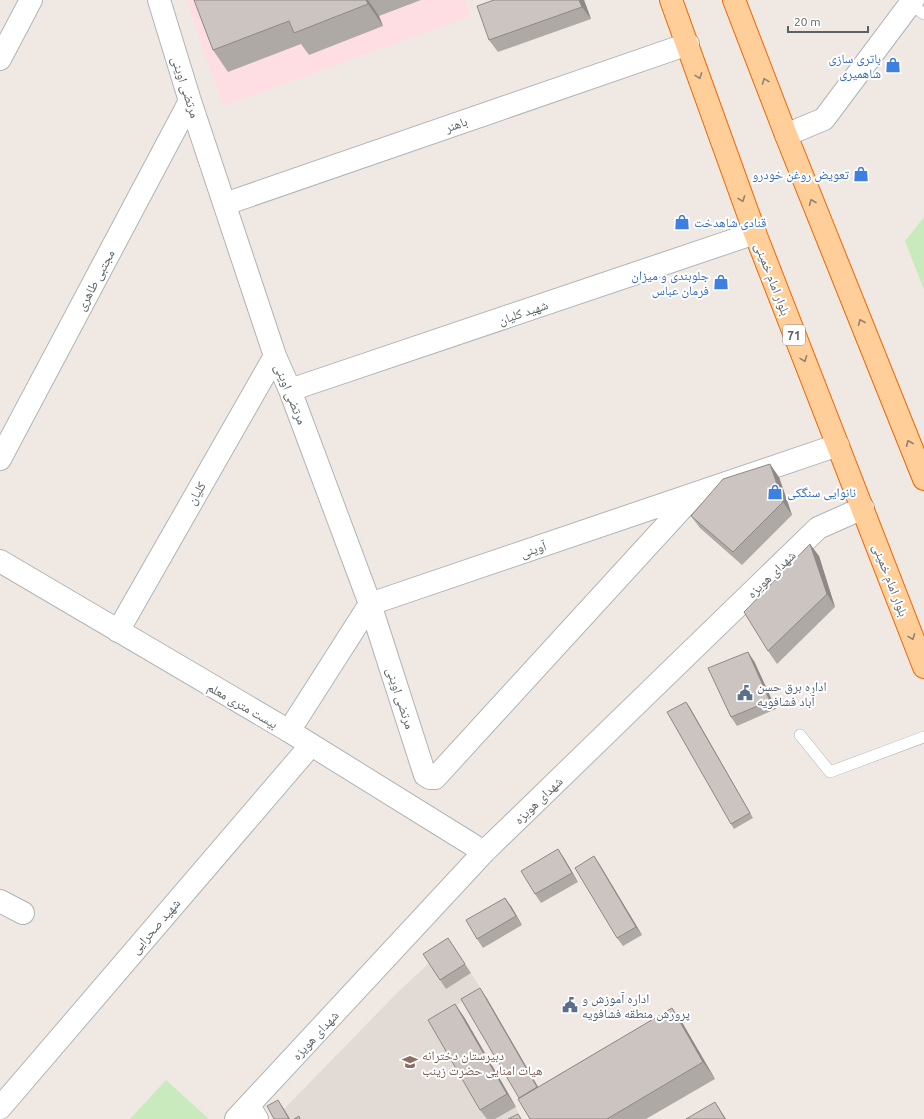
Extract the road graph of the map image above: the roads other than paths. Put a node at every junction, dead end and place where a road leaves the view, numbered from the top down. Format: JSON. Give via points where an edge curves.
{"nodes":[{"id":1,"x":31,"y":0,"type":"edge"},
{"id":2,"x":158,"y":0,"type":"edge"},
{"id":3,"x":671,"y":0,"type":"edge"},
{"id":4,"x":734,"y":0,"type":"edge"},
{"id":5,"x":916,"y":6,"type":"edge"},
{"id":6,"x":688,"y":44,"type":"junction"},
{"id":7,"x":0,"y":59,"type":"edge"},
{"id":8,"x":190,"y":101,"type":"junction"},
{"id":9,"x":786,"y":135,"type":"junction"},
{"id":10,"x":225,"y":204,"type":"junction"},
{"id":11,"x":755,"y":233,"type":"junction"},
{"id":12,"x":275,"y":356,"type":"junction"},
{"id":13,"x":290,"y":390,"type":"junction"},
{"id":14,"x":838,"y":445,"type":"junction"},
{"id":15,"x":0,"y":459,"type":"edge"},
{"id":16,"x":924,"y":479,"type":"edge"},
{"id":17,"x":695,"y":494,"type":"junction"},
{"id":18,"x":863,"y":508,"type":"junction"},
{"id":19,"x":0,"y":561,"type":"edge"},
{"id":20,"x":370,"y":604,"type":"junction"},
{"id":21,"x":118,"y":631,"type":"junction"},
{"id":22,"x":924,"y":667,"type":"edge"},
{"id":23,"x":289,"y":731,"type":"junction"},
{"id":24,"x":800,"y":735,"type":"dead end"},
{"id":25,"x":924,"y":737,"type":"edge"},
{"id":26,"x":311,"y":745,"type":"junction"},
{"id":27,"x":484,"y":852,"type":"junction"},
{"id":28,"x":0,"y":901,"type":"edge"},
{"id":29,"x":23,"y":913,"type":"dead end"},
{"id":30,"x":0,"y":1108,"type":"edge"},
{"id":31,"x":247,"y":1115,"type":"edge"}],
"edges":[{"from":1,"to":7,"type":"street"},
{"from":2,"to":8,"type":"street","name":"مرتضی اوینی"},
{"from":3,"to":6,"type":"highway","name":"بلوار امام خمینی","number":"71"},
{"from":9,"to":4,"type":"highway","one_way":true},
{"from":5,"to":9,"type":"street","via":[[824,119]]},
{"from":6,"to":10,"type":"street","name":"باهنر"},
{"from":6,"to":11,"type":"highway","name":"بلوار امام خمینی","number":"71","one_way":true},
{"from":8,"to":10,"type":"street","name":"مرتضی اوینی"},
{"from":8,"to":15,"type":"street","name":"مجتبی طاهری"},
{"from":16,"to":9,"type":"highway","one_way":true},
{"from":10,"to":12,"type":"street","name":"مرتضی اوینی"},
{"from":11,"to":13,"type":"street","name":"شهید کلیان"},
{"from":11,"to":14,"type":"highway","name":"بلوار امام خمینی","number":"71","one_way":true},
{"from":12,"to":13,"type":"street","name":"مرتضی اوینی"},
{"from":12,"to":21,"type":"street","name":"کلیان"},
{"from":13,"to":20,"type":"street","name":"مرتضی اوینی"},
{"from":14,"to":17,"type":"street","name":"آوینی"},
{"from":14,"to":18,"type":"highway","name":"بلوار امام خمینی","number":"71"},
{"from":17,"to":20,"type":"street","name":"آوینی"},
{"from":17,"to":20,"type":"street","name":"مرتضی اوینی","via":[[435,778],[425,775]]},
{"from":18,"to":22,"type":"highway","name":"بلوار امام خمینی","number":"71","one_way":true},
{"from":18,"to":27,"type":"street","name":"شهدای هویزه","via":[[818,528]]},
{"from":19,"to":21,"type":"street","name":"بیست متری معلم"},
{"from":20,"to":23,"type":"street"},
{"from":21,"to":23,"type":"street","name":"بیست متری معلم"},
{"from":23,"to":26,"type":"street","name":"بیست متری معلم"},
{"from":24,"to":25,"type":"lane","via":[[830,772]]},
{"from":26,"to":27,"type":"street","name":"بیست متری معلم"},
{"from":26,"to":30,"type":"street","name":"شهید صحرایی"},
{"from":27,"to":31,"type":"street","name":"شهدای هویزه"},
{"from":28,"to":29,"type":"street"}]}
